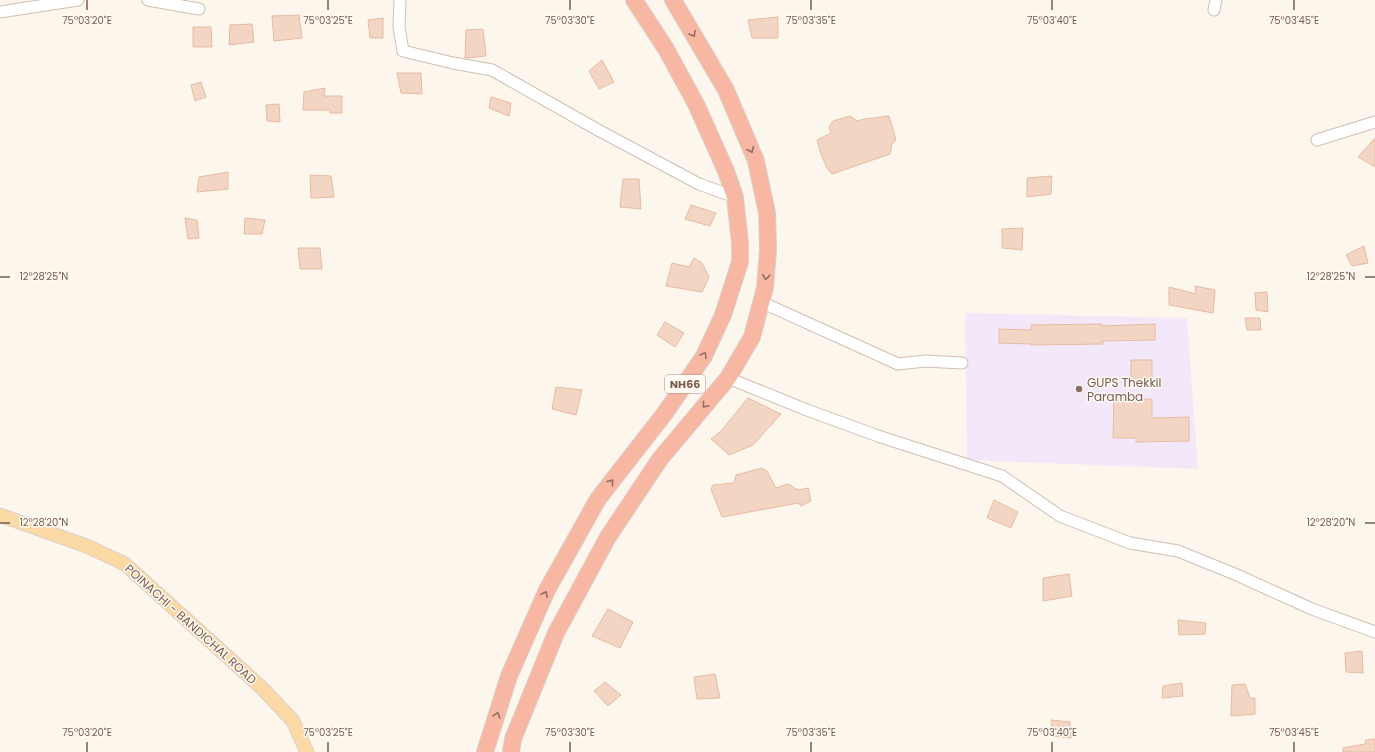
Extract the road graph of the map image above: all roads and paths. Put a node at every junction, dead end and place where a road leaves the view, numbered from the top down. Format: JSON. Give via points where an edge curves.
{"nodes":[{"id":1,"x":78,"y":0,"type":"edge"},
{"id":2,"x":148,"y":0,"type":"edge"},
{"id":3,"x":400,"y":0,"type":"edge"},
{"id":4,"x":634,"y":0,"type":"edge"},
{"id":5,"x":673,"y":0,"type":"edge"},
{"id":6,"x":198,"y":9,"type":"dead end"},
{"id":7,"x":0,"y":12,"type":"edge"},
{"id":8,"x":1375,"y":122,"type":"edge"},
{"id":9,"x":1317,"y":140,"type":"dead end"},
{"id":10,"x":735,"y":197,"type":"junction"},
{"id":11,"x":761,"y":302,"type":"junction"},
{"id":12,"x":962,"y":363,"type":"dead end"},
{"id":13,"x":728,"y":378,"type":"junction"},
{"id":14,"x":0,"y":515,"type":"edge"},
{"id":15,"x":1375,"y":632,"type":"edge"},
{"id":16,"x":307,"y":752,"type":"edge"},
{"id":17,"x":485,"y":752,"type":"edge"},
{"id":18,"x":511,"y":752,"type":"edge"}],
"edges":[{"from":1,"to":7,"type":"street"},
{"from":2,"to":6,"type":"street"},
{"from":3,"to":10,"type":"street","via":[[399,26],[403,51],[492,70],[699,184]]},
{"from":4,"to":10,"type":"highway","number":"NH66","via":[[666,49],[696,104]]},
{"from":5,"to":11,"type":"highway","number":"NH66","one_way":true,"via":[[726,90],[756,161],[767,213],[768,250],[765,288]]},
{"from":8,"to":9,"type":"street"},
{"from":17,"to":10,"type":"highway","number":"NH66","one_way":true,"via":[[509,676],[547,590],[598,498],[665,413],[704,356],[723,315],[740,262]]},
{"from":11,"to":12,"type":"street","via":[[898,364],[925,361]]},
{"from":11,"to":13,"type":"highway","number":"NH66","via":[[752,337]]},
{"from":13,"to":15,"type":"street","via":[[878,436],[1002,476],[1060,516],[1130,543],[1178,551],[1312,609]]},
{"from":13,"to":18,"type":"highway","number":"NH66","one_way":true,"via":[[660,459],[608,537],[556,633],[513,740]]},
{"from":14,"to":16,"type":"main road","name":"POINACHI - BANDICHAL ROAD","via":[[89,547],[125,564],[263,689],[293,721]]}]}
